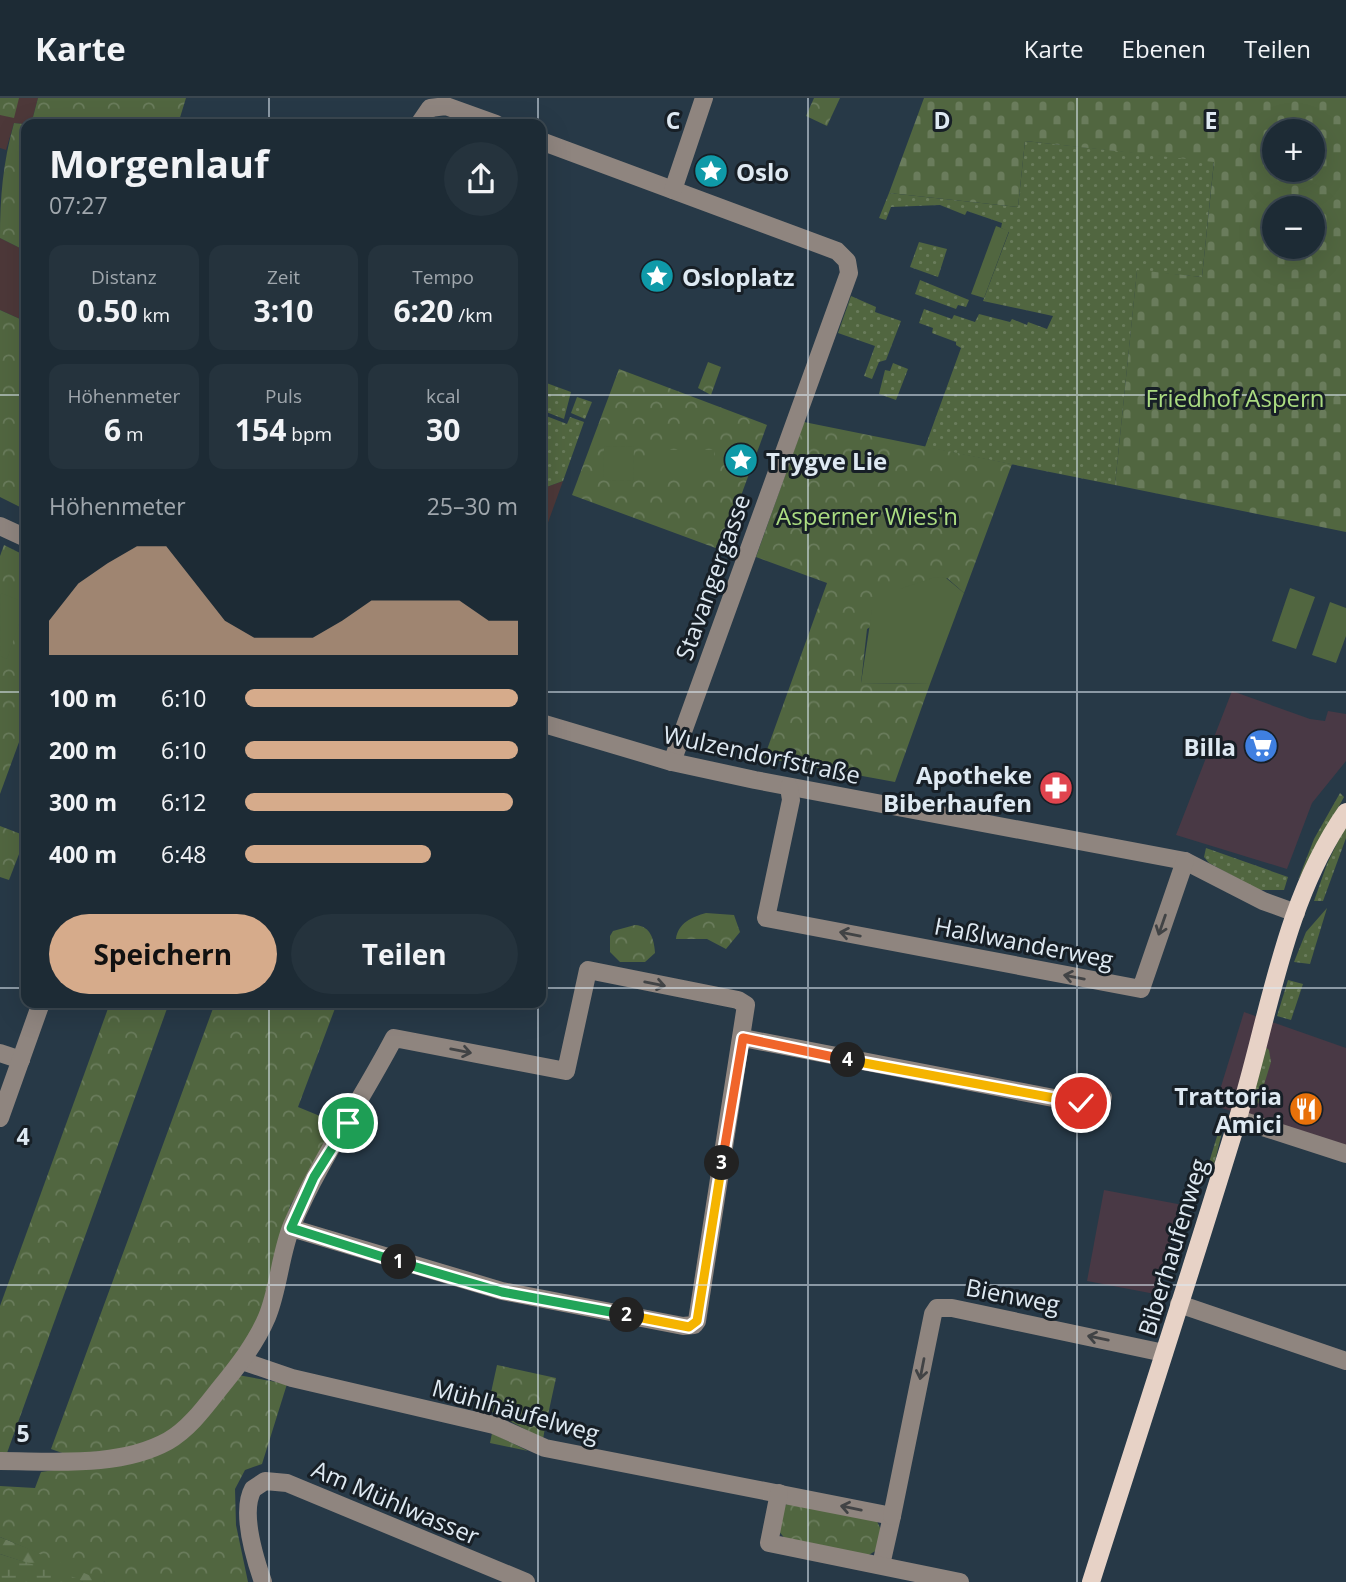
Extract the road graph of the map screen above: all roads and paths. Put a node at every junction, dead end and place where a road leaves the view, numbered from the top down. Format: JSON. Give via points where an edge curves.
{"nodes":[{"id":1,"x":704,"y":98,"type":"edge"},
{"id":2,"x":422,"y":119,"type":"edge"},
{"id":3,"x":482,"y":119,"type":"edge"},
{"id":4,"x":546,"y":143,"type":"edge"},
{"id":5,"x":673,"y":190,"type":"junction"},
{"id":6,"x":0,"y":526,"type":"edge"},
{"id":7,"x":21,"y":536,"type":"edge"},
{"id":8,"x":546,"y":724,"type":"edge"},
{"id":9,"x":672,"y":762,"type":"junction"},
{"id":10,"x":789,"y":787,"type":"junction"},
{"id":11,"x":1346,"y":812,"type":"edge"},
{"id":12,"x":1185,"y":861,"type":"junction"},
{"id":13,"x":1296,"y":913,"type":"junction"},
{"id":14,"x":39,"y":1008,"type":"edge"},
{"id":15,"x":743,"y":1038,"type":"junction"},
{"id":16,"x":0,"y":1053,"type":"edge"},
{"id":17,"x":21,"y":1060,"type":"junction"},
{"id":18,"x":1103,"y":1097,"type":"dead end"},
{"id":19,"x":0,"y":1118,"type":"edge"},
{"id":20,"x":1238,"y":1119,"type":"junction"},
{"id":21,"x":1346,"y":1154,"type":"edge"},
{"id":22,"x":291,"y":1228,"type":"junction"},
{"id":23,"x":1180,"y":1304,"type":"junction"},
{"id":24,"x":1164,"y":1353,"type":"junction"},
{"id":25,"x":242,"y":1361,"type":"junction"},
{"id":26,"x":1346,"y":1361,"type":"edge"},
{"id":27,"x":0,"y":1461,"type":"edge"},
{"id":28,"x":779,"y":1493,"type":"junction"},
{"id":29,"x":892,"y":1516,"type":"junction"},
{"id":30,"x":881,"y":1565,"type":"junction"},
{"id":31,"x":263,"y":1582,"type":"edge"},
{"id":32,"x":526,"y":1582,"type":"edge"},
{"id":33,"x":960,"y":1582,"type":"edge"},
{"id":34,"x":1091,"y":1582,"type":"edge"}],
"edges":[{"from":1,"to":5,"type":"street"},
{"from":2,"to":3,"type":"street","via":[[430,108],[446,106]]},
{"from":4,"to":5,"type":"street"},
{"from":5,"to":9,"type":"street","name":"Stavangergasse","via":[[837,251],[847,261],[849,273]]},
{"from":6,"to":7,"type":"street"},
{"from":8,"to":9,"type":"street","name":"Wulzendorfstraße"},
{"from":9,"to":10,"type":"street","name":"Wulzendorfstraße"},
{"from":10,"to":12,"type":"street","name":"Wulzendorfstraße"},
{"from":12,"to":10,"type":"street","name":"Haßlwanderweg","one_way":true,"via":[[1141,989],[766,918],[791,800]]},
{"from":11,"to":13,"type":"main road","name":"Biberhaufenweg"},
{"from":12,"to":13,"type":"street","name":"Wulzendorfstraße"},
{"from":13,"to":20,"type":"main road","name":"Biberhaufenweg"},
{"from":14,"to":17,"type":"street"},
{"from":15,"to":18,"type":"street","via":[[1100,1107]]},
{"from":22,"to":15,"type":"street","one_way":true,"via":[[314,1177],[394,1038],[566,1071],[588,970],[744,1002]]},
{"from":15,"to":22,"type":"street","via":[[694,1325],[502,1292]]},
{"from":16,"to":17,"type":"street"},
{"from":17,"to":19,"type":"street"},
{"from":20,"to":21,"type":"street"},
{"from":20,"to":23,"type":"main road","name":"Biberhaufenweg"},
{"from":22,"to":25,"type":"street","via":[[268,1316]]},
{"from":23,"to":24,"type":"main road","name":"Biberhaufenweg"},
{"from":23,"to":26,"type":"street"},
{"from":24,"to":29,"type":"street","name":"Bienweg","one_way":true,"via":[[952,1308],[935,1309]]},
{"from":24,"to":34,"type":"main road","name":"Biberhaufenweg"},
{"from":25,"to":27,"type":"street","via":[[193,1421],[169,1440],[145,1450],[100,1459]]},
{"from":25,"to":28,"type":"street","name":"Mühlhäufelweg","via":[[292,1378],[494,1424],[545,1448]]},
{"from":29,"to":28,"type":"street","name":"Mühlhäufelweg","one_way":true},
{"from":28,"to":30,"type":"street","via":[[769,1543]]},
{"from":29,"to":30,"type":"street"},
{"from":30,"to":33,"type":"street"},
{"from":31,"to":32,"type":"street","name":"Am Mühlwasser","via":[[253,1553],[250,1494],[265,1481],[287,1483]]}]}
